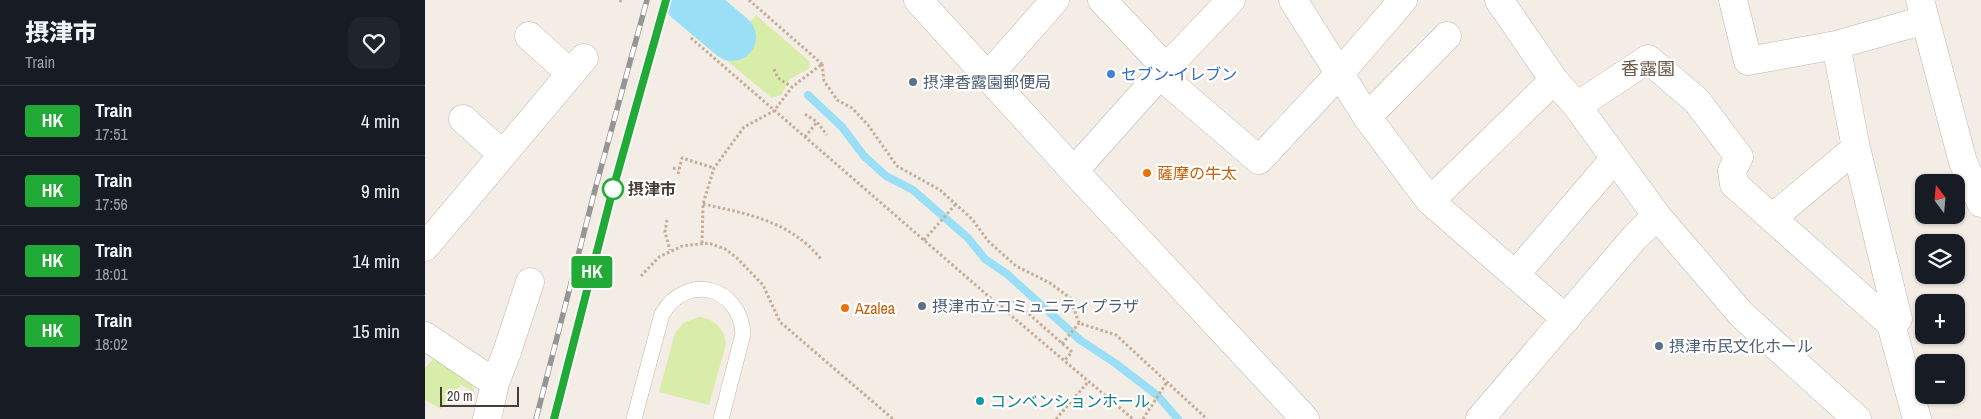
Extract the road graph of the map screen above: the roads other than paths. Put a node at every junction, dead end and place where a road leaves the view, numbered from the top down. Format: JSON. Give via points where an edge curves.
{"nodes":[{"id":1,"x":918,"y":0,"type":"edge"},
{"id":2,"x":1055,"y":0,"type":"edge"},
{"id":3,"x":1102,"y":0,"type":"edge"},
{"id":4,"x":1231,"y":0,"type":"edge"},
{"id":5,"x":1293,"y":0,"type":"edge"},
{"id":6,"x":1403,"y":0,"type":"edge"},
{"id":7,"x":1499,"y":0,"type":"edge"},
{"id":8,"x":1733,"y":0,"type":"edge"},
{"id":9,"x":1923,"y":10,"type":"edge"},
{"id":10,"x":529,"y":36,"type":"dead end"},
{"id":11,"x":1447,"y":36,"type":"dead end"},
{"id":12,"x":1835,"y":45,"type":"junction"},
{"id":13,"x":1166,"y":68,"type":"junction"},
{"id":14,"x":1339,"y":74,"type":"junction"},
{"id":15,"x":988,"y":76,"type":"junction"},
{"id":16,"x":1555,"y":80,"type":"junction"},
{"id":17,"x":1577,"y":106,"type":"junction"},
{"id":18,"x":1367,"y":117,"type":"junction"},
{"id":19,"x":463,"y":119,"type":"dead end"},
{"id":20,"x":1856,"y":148,"type":"junction"},
{"id":21,"x":502,"y":154,"type":"junction"},
{"id":22,"x":1615,"y":158,"type":"junction"},
{"id":23,"x":1074,"y":171,"type":"junction"},
{"id":24,"x":1430,"y":200,"type":"junction"},
{"id":25,"x":1981,"y":203,"type":"edge"},
{"id":26,"x":1657,"y":216,"type":"junction"},
{"id":27,"x":1772,"y":218,"type":"junction"},
{"id":28,"x":425,"y":247,"type":"edge"},
{"id":29,"x":1515,"y":275,"type":"junction"},
{"id":30,"x":530,"y":282,"type":"dead end"},
{"id":31,"x":1566,"y":318,"type":"junction"},
{"id":32,"x":1891,"y":324,"type":"junction"},
{"id":33,"x":429,"y":345,"type":"edge"},
{"id":34,"x":495,"y":383,"type":"junction"},
{"id":35,"x":487,"y":419,"type":"edge"},
{"id":36,"x":634,"y":419,"type":"edge"},
{"id":37,"x":721,"y":419,"type":"edge"},
{"id":38,"x":1305,"y":419,"type":"edge"},
{"id":39,"x":1480,"y":419,"type":"edge"},
{"id":40,"x":1857,"y":419,"type":"edge"},
{"id":41,"x":1917,"y":419,"type":"edge"}],
"edges":[{"from":1,"to":15,"type":"street"},
{"from":2,"to":15,"type":"street"},
{"from":3,"to":13,"type":"street"},
{"from":4,"to":13,"type":"street"},
{"from":5,"to":14,"type":"street"},
{"from":6,"to":14,"type":"street"},
{"from":7,"to":16,"type":"street"},
{"from":8,"to":12,"type":"street","via":[[1748,61]]},
{"from":9,"to":12,"type":"street"},
{"from":9,"to":25,"type":"street","via":[[1963,162]]},
{"from":10,"to":21,"type":"street","via":[[577,66]]},
{"from":11,"to":18,"type":"street"},
{"from":12,"to":20,"type":"street"},
{"from":13,"to":14,"type":"street","via":[[1168,82],[1259,160]]},
{"from":13,"to":23,"type":"street"},
{"from":14,"to":18,"type":"street"},
{"from":15,"to":23,"type":"street"},
{"from":16,"to":17,"type":"street"},
{"from":16,"to":24,"type":"street"},
{"from":17,"to":22,"type":"street"},
{"from":17,"to":27,"type":"street","via":[[1648,59],[1697,101],[1739,157],[1732,171],[1735,184]]},
{"from":18,"to":24,"type":"street"},
{"from":19,"to":21,"type":"street"},
{"from":20,"to":27,"type":"street"},
{"from":20,"to":32,"type":"street","via":[[1898,319]]},
{"from":21,"to":28,"type":"street"},
{"from":22,"to":26,"type":"street"},
{"from":22,"to":29,"type":"street"},
{"from":23,"to":38,"type":"street"},
{"from":24,"to":29,"type":"street"},
{"from":26,"to":31,"type":"street"},
{"from":26,"to":40,"type":"street","via":[[1743,315]]},
{"from":27,"to":32,"type":"street"},
{"from":29,"to":31,"type":"street"},
{"from":30,"to":34,"type":"street"},
{"from":31,"to":39,"type":"street"},
{"from":32,"to":41,"type":"street"},
{"from":33,"to":34,"type":"street"},
{"from":34,"to":35,"type":"street"},
{"from":36,"to":37,"type":"lane","via":[[662,314],[676,297],[695,290],[716,292],[726,298],[739,314],[742,324],[743,334]]}]}
